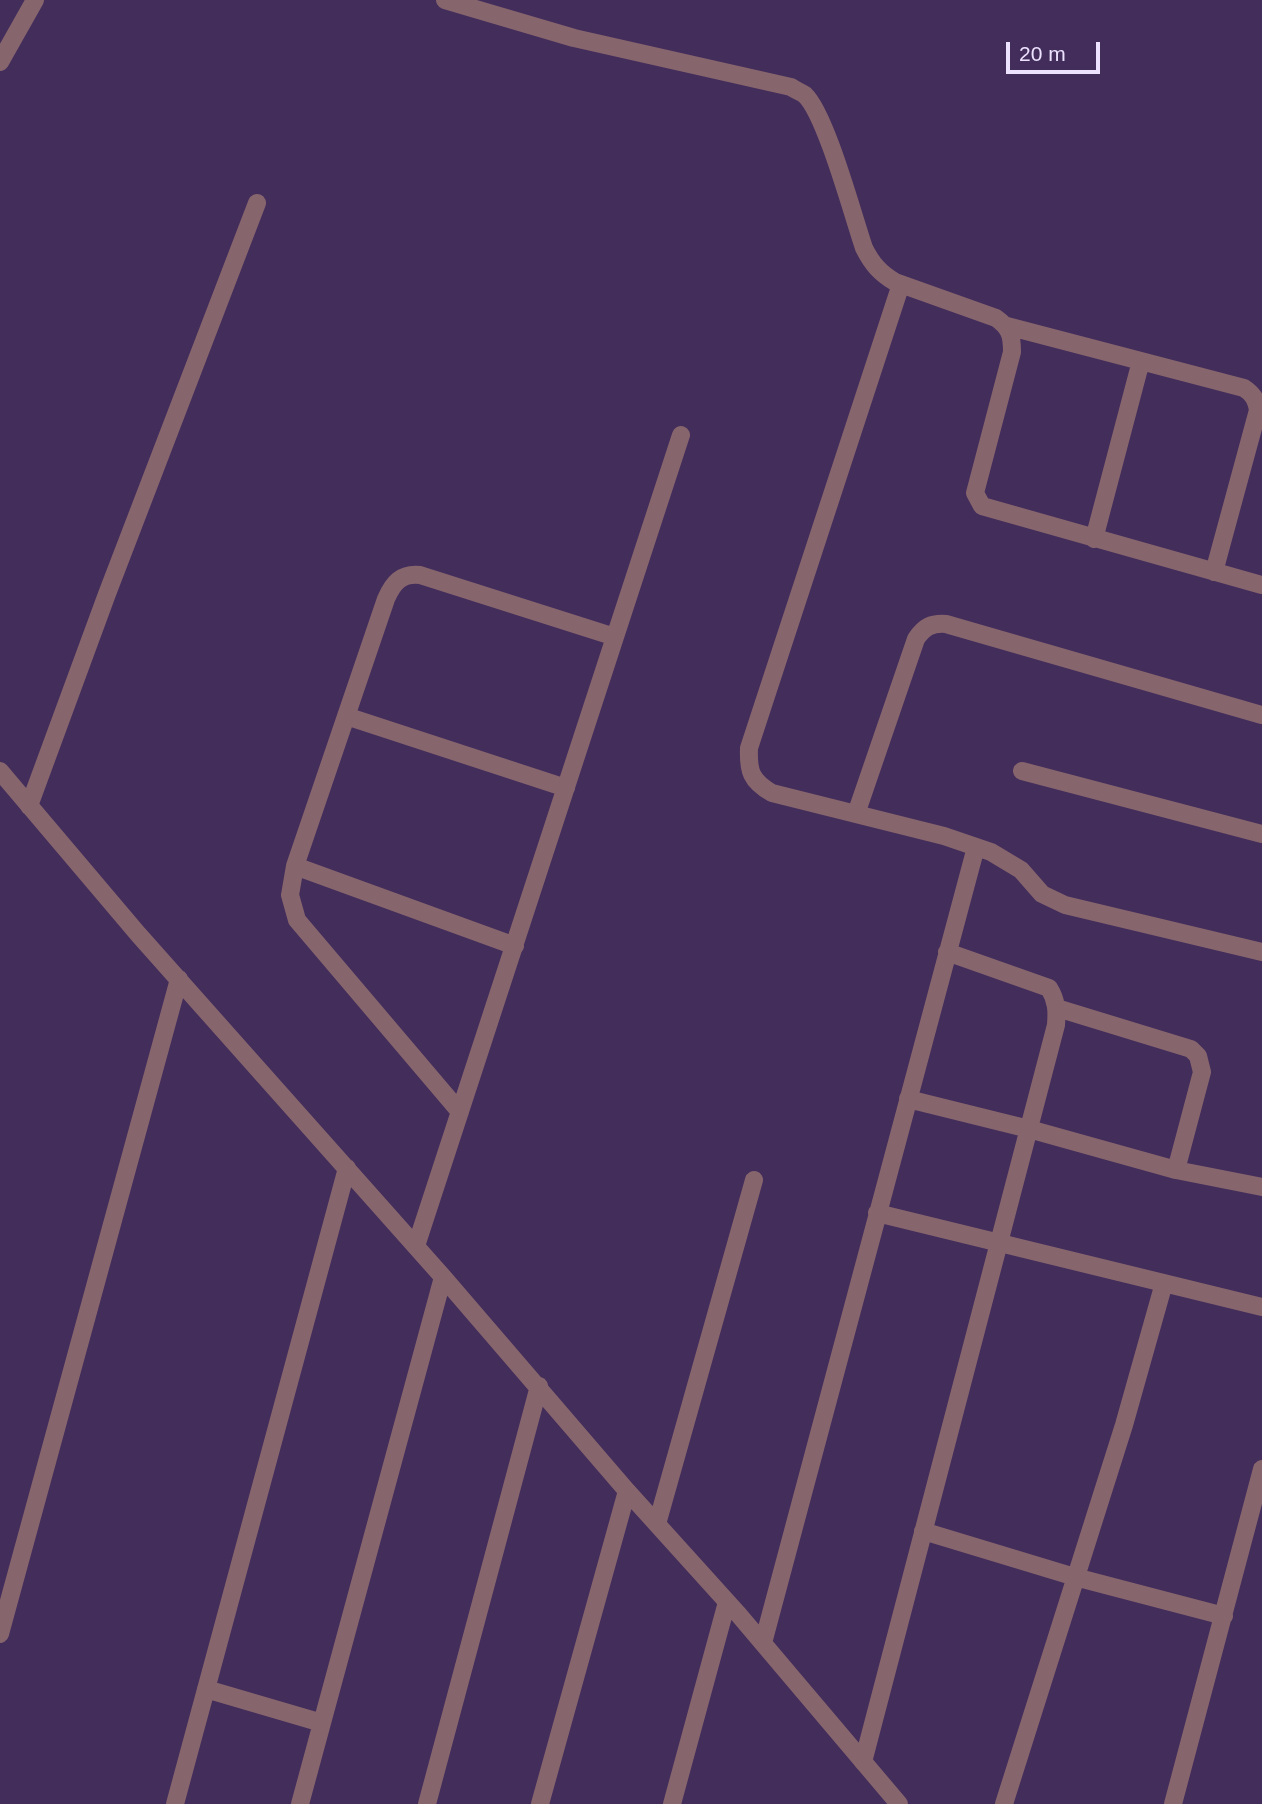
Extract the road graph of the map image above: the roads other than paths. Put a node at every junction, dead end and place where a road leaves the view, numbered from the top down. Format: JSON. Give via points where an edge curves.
{"nodes":[{"id":1,"x":35,"y":0,"type":"edge"},
{"id":2,"x":445,"y":0,"type":"edge"},
{"id":3,"x":0,"y":62,"type":"edge"},
{"id":4,"x":257,"y":203,"type":"dead end"},
{"id":5,"x":901,"y":284,"type":"junction"},
{"id":6,"x":1007,"y":326,"type":"junction"},
{"id":7,"x":1141,"y":361,"type":"junction"},
{"id":8,"x":681,"y":435,"type":"dead end"},
{"id":9,"x":1094,"y":538,"type":"junction"},
{"id":10,"x":1214,"y":572,"type":"junction"},
{"id":11,"x":1262,"y":585,"type":"edge"},
{"id":12,"x":615,"y":637,"type":"junction"},
{"id":13,"x":1262,"y":715,"type":"edge"},
{"id":14,"x":346,"y":716,"type":"junction"},
{"id":15,"x":0,"y":771,"type":"edge"},
{"id":16,"x":1022,"y":771,"type":"dead end"},
{"id":17,"x":566,"y":788,"type":"junction"},
{"id":18,"x":29,"y":806,"type":"junction"},
{"id":19,"x":856,"y":814,"type":"junction"},
{"id":20,"x":1262,"y":834,"type":"edge"},
{"id":21,"x":976,"y":846,"type":"junction"},
{"id":22,"x":295,"y":866,"type":"junction"},
{"id":23,"x":515,"y":946,"type":"junction"},
{"id":24,"x":947,"y":952,"type":"junction"},
{"id":25,"x":1262,"y":953,"type":"edge"},
{"id":26,"x":179,"y":979,"type":"junction"},
{"id":27,"x":1057,"y":1008,"type":"junction"},
{"id":28,"x":908,"y":1099,"type":"junction"},
{"id":29,"x":460,"y":1112,"type":"junction"},
{"id":30,"x":1029,"y":1129,"type":"junction"},
{"id":31,"x":347,"y":1168,"type":"junction"},
{"id":32,"x":1175,"y":1171,"type":"junction"},
{"id":33,"x":754,"y":1181,"type":"dead end"},
{"id":34,"x":1262,"y":1187,"type":"edge"},
{"id":35,"x":877,"y":1213,"type":"junction"},
{"id":36,"x":999,"y":1243,"type":"junction"},
{"id":37,"x":416,"y":1246,"type":"junction"},
{"id":38,"x":443,"y":1277,"type":"junction"},
{"id":39,"x":1164,"y":1283,"type":"junction"},
{"id":40,"x":1262,"y":1307,"type":"edge"},
{"id":41,"x":539,"y":1386,"type":"junction"},
{"id":42,"x":1262,"y":1469,"type":"edge"},
{"id":43,"x":627,"y":1491,"type":"junction"},
{"id":44,"x":657,"y":1524,"type":"junction"},
{"id":45,"x":923,"y":1531,"type":"junction"},
{"id":46,"x":1075,"y":1577,"type":"junction"},
{"id":47,"x":727,"y":1602,"type":"junction"},
{"id":48,"x":1224,"y":1616,"type":"junction"},
{"id":49,"x":0,"y":1634,"type":"edge"},
{"id":50,"x":763,"y":1643,"type":"junction"},
{"id":51,"x":206,"y":1689,"type":"junction"},
{"id":52,"x":322,"y":1723,"type":"junction"},
{"id":53,"x":863,"y":1762,"type":"junction"},
{"id":54,"x":175,"y":1804,"type":"edge"},
{"id":55,"x":300,"y":1804,"type":"edge"},
{"id":56,"x":427,"y":1804,"type":"edge"},
{"id":57,"x":540,"y":1804,"type":"edge"},
{"id":58,"x":673,"y":1804,"type":"edge"},
{"id":59,"x":900,"y":1804,"type":"edge"},
{"id":60,"x":1004,"y":1804,"type":"edge"},
{"id":61,"x":1173,"y":1804,"type":"edge"}],
"edges":[{"from":1,"to":3,"type":"street"},
{"from":2,"to":5,"type":"street","via":[[574,38],[791,87],[805,95],[824,131],[864,248],[883,275]]},
{"from":4,"to":18,"type":"street"},
{"from":5,"to":6,"type":"street"},
{"from":5,"to":19,"type":"street","via":[[749,748],[748,766],[762,787]]},
{"from":6,"to":7,"type":"street"},
{"from":6,"to":9,"type":"street","via":[[1012,352],[975,493],[978,501],[993,511]]},
{"from":7,"to":9,"type":"street"},
{"from":7,"to":10,"type":"street","via":[[1244,388],[1256,401],[1258,410]]},
{"from":8,"to":12,"type":"street"},
{"from":9,"to":10,"type":"street"},
{"from":10,"to":11,"type":"street"},
{"from":12,"to":14,"type":"street","via":[[409,574],[391,587]]},
{"from":12,"to":17,"type":"street"},
{"from":13,"to":19,"type":"street","via":[[933,623],[916,639]]},
{"from":14,"to":17,"type":"street"},
{"from":14,"to":22,"type":"street"},
{"from":15,"to":18,"type":"street"},
{"from":16,"to":20,"type":"street"},
{"from":17,"to":23,"type":"street"},
{"from":18,"to":26,"type":"street"},
{"from":19,"to":21,"type":"street"},
{"from":21,"to":24,"type":"street"},
{"from":21,"to":25,"type":"street","via":[[1006,859],[1042,894],[1065,905]]},
{"from":22,"to":23,"type":"street"},
{"from":22,"to":29,"type":"street","via":[[290,895],[297,920]]},
{"from":23,"to":29,"type":"street"},
{"from":24,"to":27,"type":"street","via":[[1049,988]]},
{"from":24,"to":28,"type":"street"},
{"from":26,"to":31,"type":"street"},
{"from":26,"to":49,"type":"street"},
{"from":27,"to":30,"type":"street"},
{"from":27,"to":32,"type":"street","via":[[1191,1049],[1198,1056],[1202,1073]]},
{"from":28,"to":30,"type":"street"},
{"from":28,"to":35,"type":"street"},
{"from":29,"to":37,"type":"street"},
{"from":30,"to":32,"type":"street"},
{"from":30,"to":36,"type":"street"},
{"from":31,"to":37,"type":"street"},
{"from":31,"to":51,"type":"street"},
{"from":32,"to":34,"type":"street"},
{"from":33,"to":44,"type":"street"},
{"from":35,"to":36,"type":"street"},
{"from":35,"to":50,"type":"street"},
{"from":36,"to":39,"type":"street"},
{"from":36,"to":45,"type":"street"},
{"from":37,"to":38,"type":"street"},
{"from":38,"to":41,"type":"street"},
{"from":38,"to":52,"type":"street"},
{"from":39,"to":40,"type":"street"},
{"from":39,"to":46,"type":"street"},
{"from":41,"to":43,"type":"street"},
{"from":41,"to":56,"type":"street"},
{"from":42,"to":48,"type":"street"},
{"from":43,"to":44,"type":"street"},
{"from":43,"to":57,"type":"street"},
{"from":44,"to":47,"type":"street"},
{"from":45,"to":46,"type":"street"},
{"from":45,"to":53,"type":"street"},
{"from":46,"to":48,"type":"street"},
{"from":46,"to":60,"type":"street"},
{"from":47,"to":50,"type":"street"},
{"from":47,"to":58,"type":"street"},
{"from":48,"to":61,"type":"street"},
{"from":50,"to":53,"type":"street"},
{"from":51,"to":52,"type":"street"},
{"from":51,"to":54,"type":"street"},
{"from":52,"to":55,"type":"street"},
{"from":53,"to":59,"type":"street"}]}
